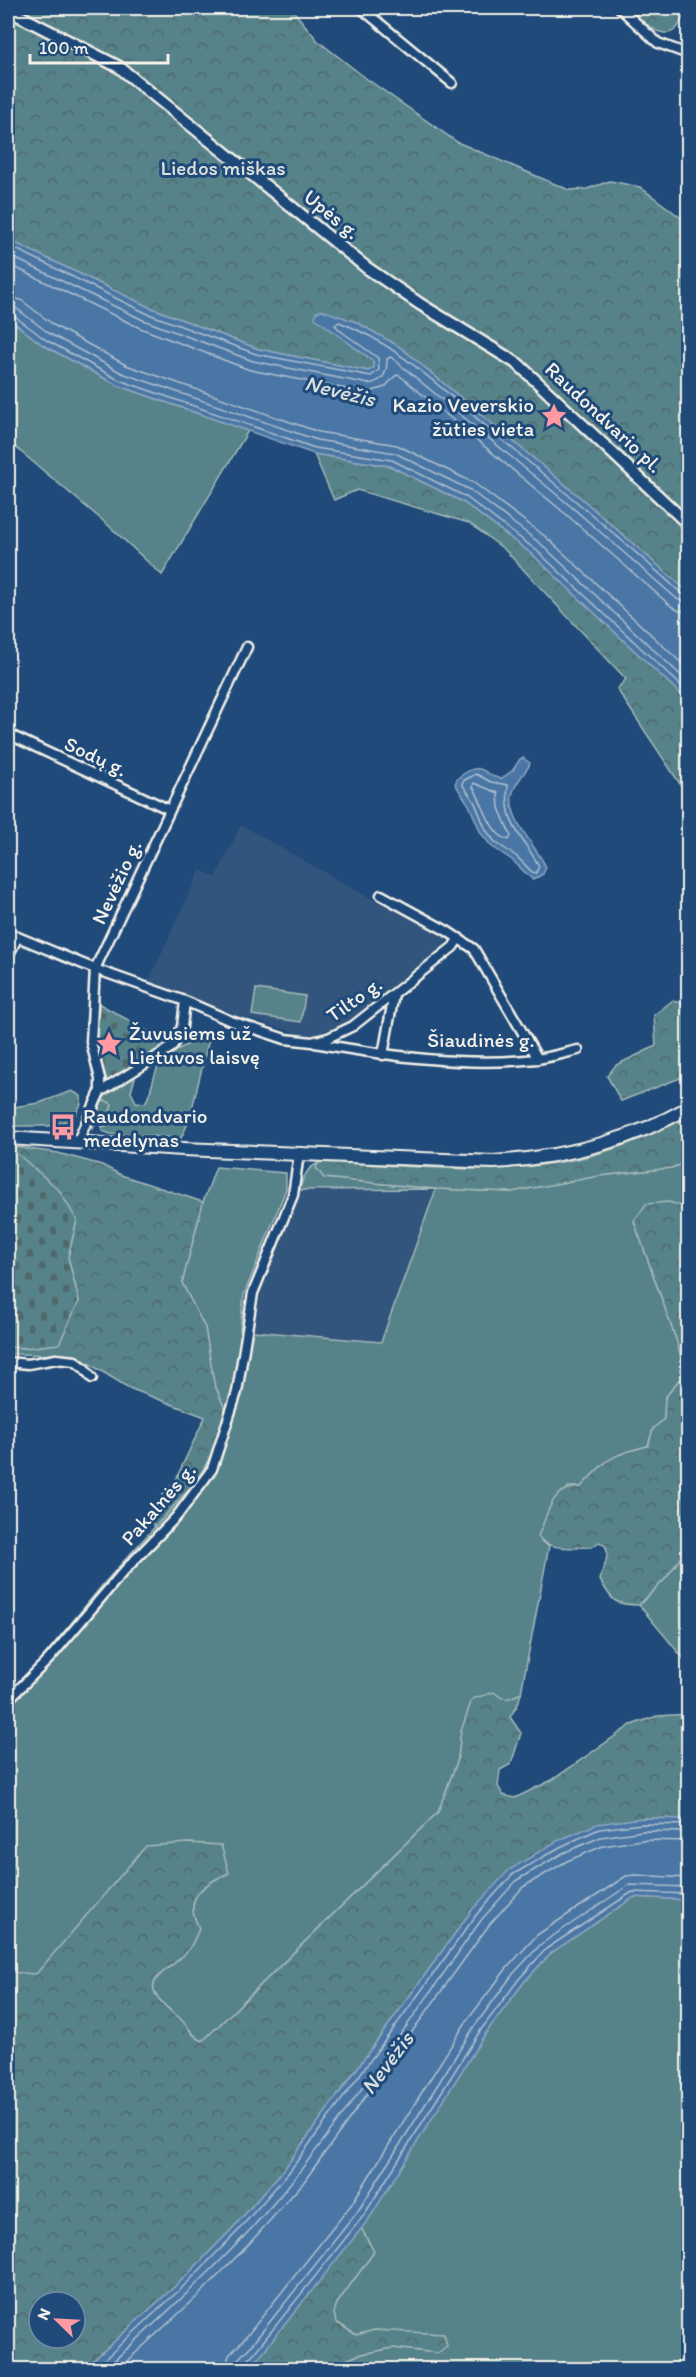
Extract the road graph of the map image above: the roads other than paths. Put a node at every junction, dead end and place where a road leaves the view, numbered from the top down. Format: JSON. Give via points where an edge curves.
{"nodes":[{"id":1,"x":360,"y":8,"type":"edge"},
{"id":2,"x":620,"y":8,"type":"edge"},
{"id":3,"x":8,"y":10,"type":"edge"},
{"id":4,"x":688,"y":54,"type":"edge"},
{"id":5,"x":452,"y":83,"type":"dead end"},
{"id":6,"x":518,"y":364,"type":"joint"},
{"id":7,"x":688,"y":524,"type":"edge"},
{"id":8,"x":247,"y":647,"type":"dead end"},
{"id":9,"x":8,"y":734,"type":"edge"},
{"id":10,"x":170,"y":810,"type":"junction"},
{"id":11,"x":381,"y":895,"type":"dead end"},
{"id":12,"x":8,"y":933,"type":"edge"},
{"id":13,"x":18,"y":937,"type":"junction"},
{"id":14,"x":459,"y":938,"type":"junction"},
{"id":15,"x":8,"y":956,"type":"edge"},
{"id":16,"x":95,"y":969,"type":"junction"},
{"id":17,"x":394,"y":994,"type":"junction"},
{"id":18,"x":185,"y":1001,"type":"junction"},
{"id":19,"x":312,"y":1042,"type":"junction"},
{"id":20,"x":578,"y":1050,"type":"dead end"},
{"id":21,"x":383,"y":1055,"type":"junction"},
{"id":22,"x":538,"y":1059,"type":"junction"},
{"id":23,"x":99,"y":1092,"type":"junction"},
{"id":24,"x":688,"y":1108,"type":"edge"},
{"id":25,"x":8,"y":1138,"type":"edge"},
{"id":26,"x":76,"y":1143,"type":"junction"},
{"id":27,"x":299,"y":1154,"type":"junction"},
{"id":28,"x":8,"y":1362,"type":"edge"},
{"id":29,"x":92,"y":1378,"type":"dead end"},
{"id":30,"x":8,"y":1700,"type":"edge"}],
"edges":[{"from":1,"to":5,"type":"street"},
{"from":2,"to":4,"type":"street","via":[[658,43]]},
{"from":3,"to":6,"type":"main road","name":"Upės g.","via":[[119,67],[367,268]]},
{"from":6,"to":7,"type":"main road","name":"Raudondvario pl."},
{"from":8,"to":10,"type":"street","name":"Nevėžio g."},
{"from":9,"to":10,"type":"street","name":"Sodų g."},
{"from":10,"to":16,"type":"street","name":"Nevėžio g."},
{"from":11,"to":14,"type":"street"},
{"from":12,"to":13,"type":"street","name":"Tilto g."},
{"from":13,"to":15,"type":"street"},
{"from":13,"to":16,"type":"street","name":"Tilto g."},
{"from":14,"to":17,"type":"street","name":"Tilto g."},
{"from":14,"to":22,"type":"street","via":[[474,949]]},
{"from":16,"to":18,"type":"street","name":"Tilto g."},
{"from":16,"to":23,"type":"street","name":"Nevėžio g.","via":[[91,1027]]},
{"from":17,"to":19,"type":"street","name":"Tilto g.","via":[[353,1026]]},
{"from":17,"to":21,"type":"street"},
{"from":18,"to":19,"type":"street","name":"Tilto g.","via":[[274,1036]]},
{"from":18,"to":23,"type":"street","via":[[182,1027],[172,1047]]},
{"from":19,"to":21,"type":"street","name":"Šiaudinės g."},
{"from":20,"to":22,"type":"street","name":"Šiaudinės g."},
{"from":21,"to":22,"type":"street","name":"Šiaudinės g.","via":[[483,1061]]},
{"from":23,"to":26,"type":"street","name":"Nevėžio g."},
{"from":24,"to":27,"type":"main road","via":[[654,1126],[607,1143],[524,1161]]},
{"from":25,"to":26,"type":"main road"},
{"from":26,"to":27,"type":"main road"},
{"from":27,"to":30,"type":"street","name":"Pakalnės g.","via":[[293,1195],[253,1293],[237,1392],[212,1469],[177,1516]]},
{"from":28,"to":29,"type":"street","via":[[75,1361]]}]}
